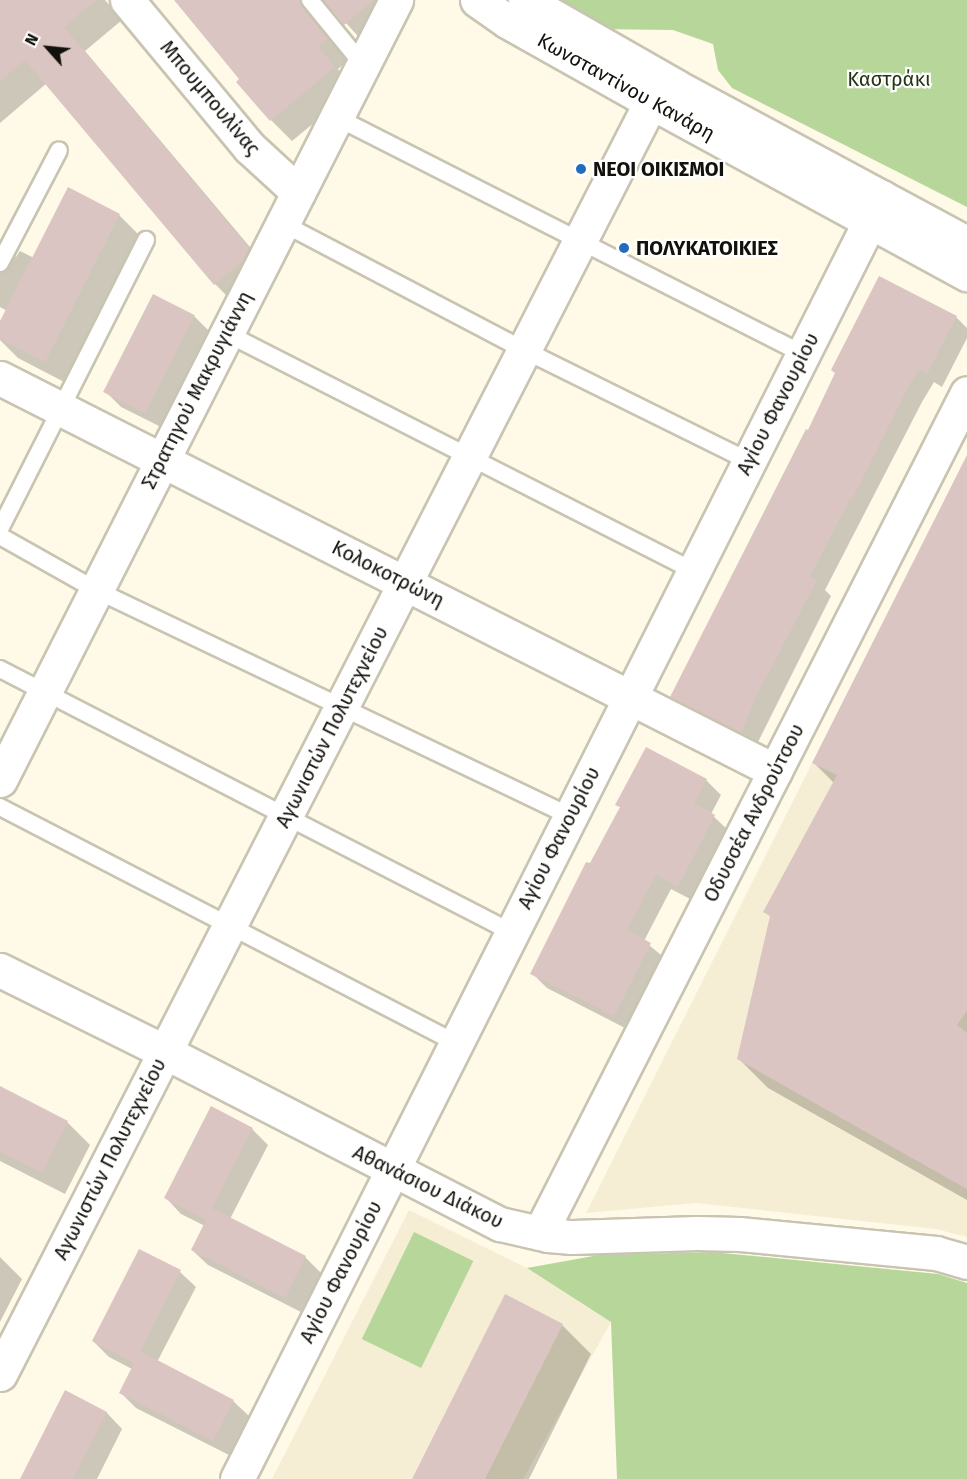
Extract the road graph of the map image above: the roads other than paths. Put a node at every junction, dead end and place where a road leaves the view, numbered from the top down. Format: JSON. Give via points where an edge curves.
{"nodes":[{"id":1,"x":128,"y":0,"type":"edge"},
{"id":2,"x":310,"y":0,"type":"edge"},
{"id":3,"x":396,"y":0,"type":"edge"},
{"id":4,"x":477,"y":0,"type":"edge"},
{"id":5,"x":525,"y":0,"type":"edge"},
{"id":6,"x":363,"y":65,"type":"junction"},
{"id":7,"x":657,"y":91,"type":"junction"},
{"id":8,"x":336,"y":117,"type":"junction"},
{"id":9,"x":59,"y":150,"type":"dead end"},
{"id":10,"x":298,"y":192,"type":"junction"},
{"id":11,"x":876,"y":210,"type":"junction"},
{"id":12,"x":282,"y":223,"type":"junction"},
{"id":13,"x":581,"y":239,"type":"junction"},
{"id":14,"x":146,"y":240,"type":"dead end"},
{"id":15,"x":967,"y":243,"type":"edge"},
{"id":16,"x":0,"y":264,"type":"edge"},
{"id":17,"x":967,"y":274,"type":"edge"},
{"id":18,"x":226,"y":333,"type":"junction"},
{"id":19,"x":524,"y":350,"type":"junction"},
{"id":20,"x":803,"y":354,"type":"junction"},
{"id":21,"x":0,"y":378,"type":"edge"},
{"id":22,"x":967,"y":393,"type":"edge"},
{"id":23,"x":61,"y":409,"type":"junction"},
{"id":24,"x":470,"y":456,"type":"junction"},
{"id":25,"x":162,"y":460,"type":"junction"},
{"id":26,"x":749,"y":461,"type":"junction"},
{"id":27,"x":0,"y":529,"type":"edge"},
{"id":28,"x":0,"y":536,"type":"edge"},
{"id":29,"x":694,"y":571,"type":"junction"},
{"id":30,"x":405,"y":583,"type":"junction"},
{"id":31,"x":96,"y":590,"type":"junction"},
{"id":32,"x":0,"y":669,"type":"edge"},
{"id":33,"x":44,"y":692,"type":"junction"},
{"id":34,"x":630,"y":697,"type":"junction"},
{"id":35,"x":342,"y":706,"type":"junction"},
{"id":36,"x":775,"y":771,"type":"junction"},
{"id":37,"x":0,"y":780,"type":"edge"},
{"id":38,"x":0,"y":807,"type":"edge"},
{"id":39,"x":287,"y":815,"type":"junction"},
{"id":40,"x":570,"y":816,"type":"junction"},
{"id":41,"x":231,"y":924,"type":"junction"},
{"id":42,"x":512,"y":932,"type":"junction"},
{"id":43,"x":0,"y":970,"type":"edge"},
{"id":44,"x":456,"y":1043,"type":"junction"},
{"id":45,"x":165,"y":1052,"type":"junction"},
{"id":46,"x":392,"y":1170,"type":"junction"},
{"id":47,"x":540,"y":1233,"type":"junction"},
{"id":48,"x":967,"y":1262,"type":"edge"},
{"id":49,"x":0,"y":1374,"type":"edge"},
{"id":50,"x":237,"y":1479,"type":"edge"}],
"edges":[{"from":1,"to":10,"type":"street","name":"Μπουμπουλίνας","via":[[249,147]]},
{"from":2,"to":6,"type":"lane"},
{"from":3,"to":6,"type":"street","name":"Στρατηγού Μακρυγιάννη"},
{"from":4,"to":7,"type":"street","name":"Κωνσταντίνου Κανάρη","via":[[507,21]]},
{"from":5,"to":7,"type":"street","name":"Κωνσταντίνου Κανάρη"},
{"from":6,"to":8,"type":"street","name":"Στρατηγού Μακρυγιάννη"},
{"from":7,"to":11,"type":"street","name":"Κωνσταντίνου Κανάρη"},
{"from":7,"to":13,"type":"street","name":"Αγωνιστών Πολυτεχνείου"},
{"from":8,"to":10,"type":"street","name":"Στρατηγού Μακρυγιάννη"},
{"from":8,"to":13,"type":"lane"},
{"from":9,"to":16,"type":"lane"},
{"from":10,"to":12,"type":"street","name":"Στρατηγού Μακρυγιάννη"},
{"from":11,"to":15,"type":"street","name":"Κωνσταντίνου Κανάρη"},
{"from":11,"to":17,"type":"street","name":"Κωνσταντίνου Κανάρη"},
{"from":11,"to":20,"type":"street","name":"Αγίου Φανουρίου"},
{"from":12,"to":18,"type":"street","name":"Στρατηγού Μακρυγιάννη"},
{"from":12,"to":19,"type":"lane"},
{"from":13,"to":19,"type":"street","name":"Αγωνιστών Πολυτεχνείου"},
{"from":13,"to":20,"type":"lane"},
{"from":14,"to":23,"type":"lane"},
{"from":18,"to":24,"type":"lane"},
{"from":18,"to":25,"type":"street","name":"Στρατηγού Μακρυγιάννη"},
{"from":19,"to":24,"type":"street","name":"Αγωνιστών Πολυτεχνείου"},
{"from":19,"to":26,"type":"lane"},
{"from":20,"to":26,"type":"street","name":"Αγίου Φανουρίου"},
{"from":21,"to":23,"type":"street","name":"Κολοκοτρώνη"},
{"from":22,"to":36,"type":"street","name":"Οδυσσέα Ανδρούτσου"},
{"from":23,"to":25,"type":"street","name":"Κολοκοτρώνη"},
{"from":23,"to":27,"type":"lane"},
{"from":24,"to":29,"type":"lane"},
{"from":24,"to":30,"type":"street","name":"Αγωνιστών Πολυτεχνείου"},
{"from":25,"to":30,"type":"street","name":"Κολοκοτρώνη"},
{"from":25,"to":31,"type":"street","name":"Στρατηγού Μακρυγιάννη"},
{"from":26,"to":29,"type":"street","name":"Αγίου Φανουρίου"},
{"from":28,"to":31,"type":"lane"},
{"from":29,"to":34,"type":"street","name":"Αγίου Φανουρίου"},
{"from":30,"to":34,"type":"street","name":"Κολοκοτρώνη"},
{"from":30,"to":35,"type":"street","name":"Αγωνιστών Πολυτεχνείου"},
{"from":31,"to":33,"type":"street","name":"Στρατηγού Μακρυγιάννη"},
{"from":31,"to":35,"type":"lane"},
{"from":32,"to":33,"type":"lane"},
{"from":33,"to":37,"type":"street","name":"Στρατηγού Μακρυγιάννη"},
{"from":33,"to":39,"type":"lane"},
{"from":34,"to":36,"type":"street","name":"Κολοκοτρώνη"},
{"from":34,"to":40,"type":"street","name":"Αγίου Φανουρίου"},
{"from":35,"to":39,"type":"street","name":"Αγωνιστών Πολυτεχνείου"},
{"from":35,"to":40,"type":"lane"},
{"from":36,"to":47,"type":"street","name":"Οδυσσέα Ανδρούτσου"},
{"from":38,"to":41,"type":"lane"},
{"from":39,"to":41,"type":"street","name":"Αγωνιστών Πολυτεχνείου"},
{"from":39,"to":42,"type":"lane"},
{"from":40,"to":42,"type":"street","name":"Αγίου Φανουρίου"},
{"from":41,"to":44,"type":"lane"},
{"from":41,"to":45,"type":"street","name":"Αγωνιστών Πολυτεχνείου"},
{"from":42,"to":44,"type":"street","name":"Αγίου Φανουρίου"},
{"from":43,"to":45,"type":"street","name":"Αθανάσιου Διάκου"},
{"from":44,"to":46,"type":"street","name":"Αγίου Φανουρίου"},
{"from":45,"to":46,"type":"street","name":"Αθανάσιου Διάκου"},
{"from":45,"to":49,"type":"street","name":"Αγωνιστών Πολυτεχνείου"},
{"from":46,"to":47,"type":"street","name":"Αθανάσιου Διάκου","via":[[494,1222]]},
{"from":46,"to":50,"type":"street","name":"Αγίου Φανουρίου"},
{"from":47,"to":48,"type":"street","name":"Αθανάσιου Διάκου","via":[[572,1237],[739,1234],[936,1253]]}]}
